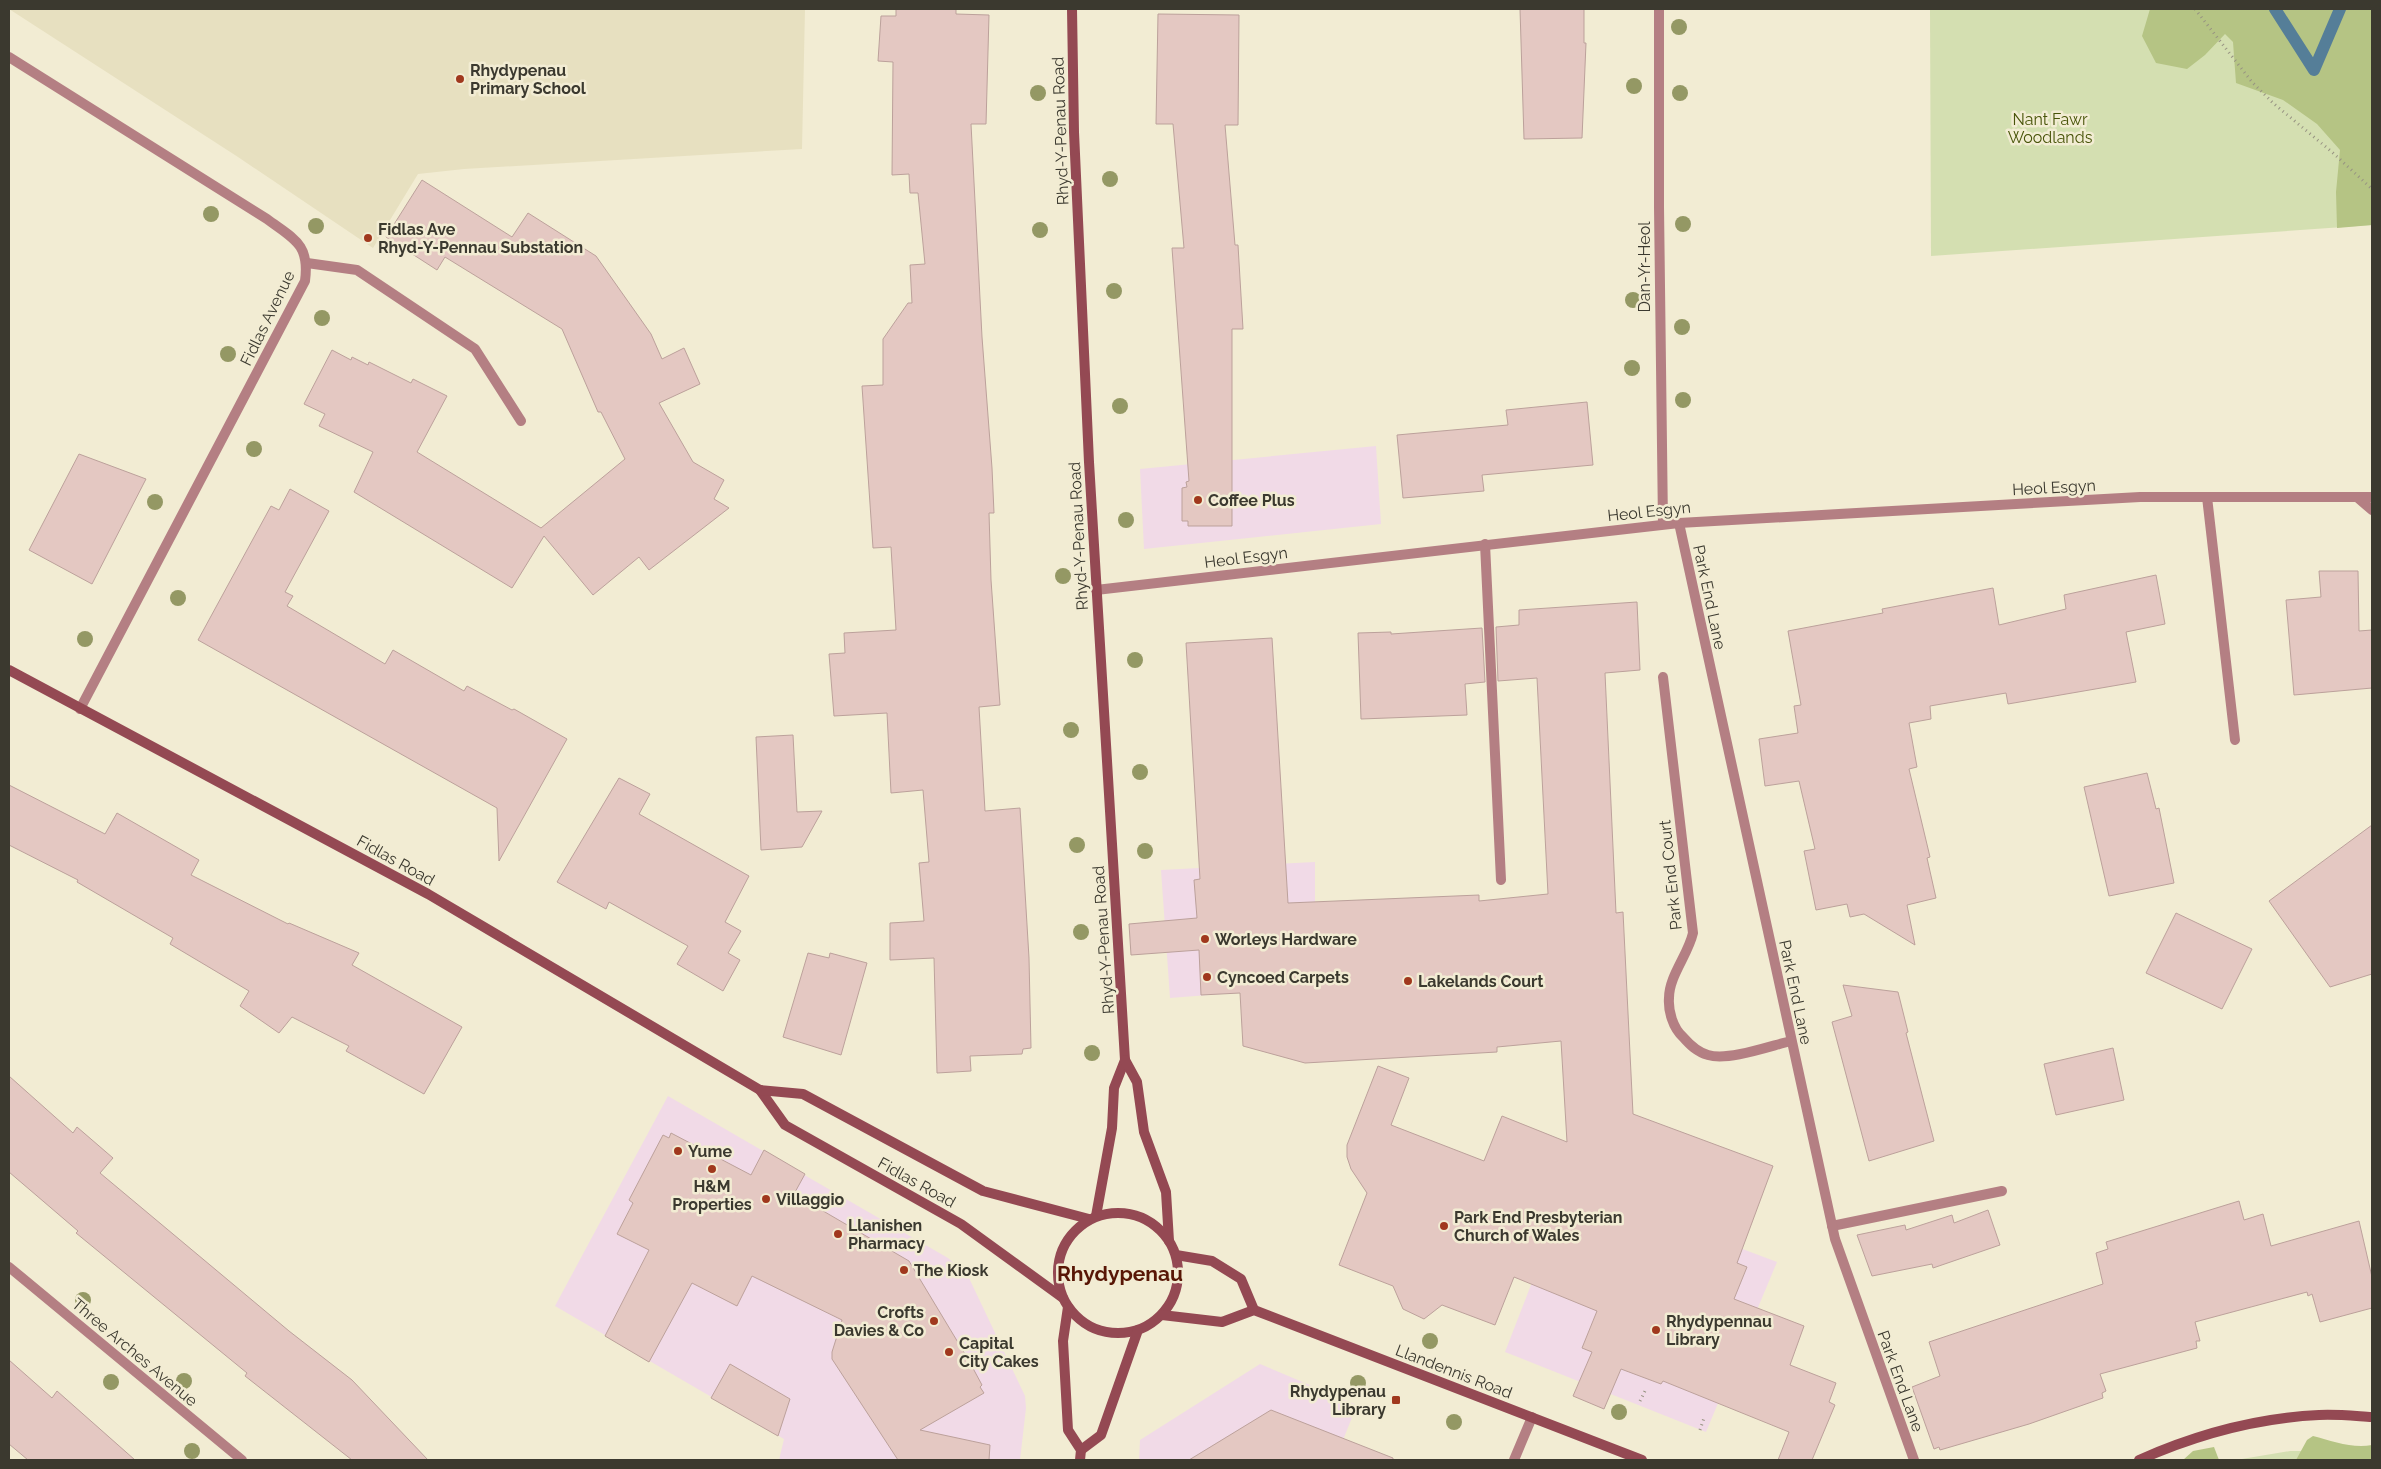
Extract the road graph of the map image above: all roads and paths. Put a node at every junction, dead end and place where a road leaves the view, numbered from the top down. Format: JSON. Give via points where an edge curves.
{"nodes":[{"id":1,"x":1072,"y":9,"type":"edge"},
{"id":2,"x":1659,"y":9,"type":"edge"},
{"id":3,"x":2195,"y":9,"type":"edge"},
{"id":4,"x":9,"y":57,"type":"edge"},
{"id":5,"x":2372,"y":189,"type":"edge"},
{"id":6,"x":307,"y":263,"type":"junction"},
{"id":7,"x":521,"y":421,"type":"dead end"},
{"id":8,"x":2207,"y":497,"type":"junction"},
{"id":9,"x":2372,"y":497,"type":"edge"},
{"id":10,"x":2358,"y":498,"type":"junction"},
{"id":11,"x":2372,"y":510,"type":"edge"},
{"id":12,"x":1679,"y":522,"type":"junction"},
{"id":13,"x":1662,"y":524,"type":"junction"},
{"id":14,"x":1485,"y":544,"type":"junction"},
{"id":15,"x":1096,"y":590,"type":"junction"},
{"id":16,"x":9,"y":670,"type":"edge"},
{"id":17,"x":1663,"y":677,"type":"dead end"},
{"id":18,"x":80,"y":709,"type":"junction"},
{"id":19,"x":2235,"y":740,"type":"dead end"},
{"id":20,"x":1501,"y":880,"type":"dead end"},
{"id":21,"x":1791,"y":1041,"type":"junction"},
{"id":22,"x":1125,"y":1060,"type":"junction"},
{"id":23,"x":760,"y":1090,"type":"junction"},
{"id":24,"x":2002,"y":1191,"type":"dead end"},
{"id":25,"x":1093,"y":1218,"type":"junction"},
{"id":26,"x":1832,"y":1226,"type":"junction"},
{"id":27,"x":1169,"y":1241,"type":"junction"},
{"id":28,"x":1176,"y":1255,"type":"junction"},
{"id":29,"x":9,"y":1267,"type":"edge"},
{"id":30,"x":1066,"y":1303,"type":"junction"},
{"id":31,"x":1254,"y":1310,"type":"junction"},
{"id":32,"x":1162,"y":1315,"type":"junction"},
{"id":33,"x":1138,"y":1330,"type":"junction"},
{"id":34,"x":1645,"y":1391,"type":"dead end"},
{"id":35,"x":1640,"y":1401,"type":"dead end"},
{"id":36,"x":2372,"y":1417,"type":"edge"},
{"id":37,"x":1532,"y":1418,"type":"junction"},
{"id":38,"x":1704,"y":1418,"type":"dead end"},
{"id":39,"x":1700,"y":1430,"type":"dead end"},
{"id":40,"x":1081,"y":1455,"type":"edge"},
{"id":41,"x":242,"y":1460,"type":"edge"},
{"id":42,"x":1514,"y":1460,"type":"edge"},
{"id":43,"x":1642,"y":1460,"type":"edge"},
{"id":44,"x":1914,"y":1460,"type":"edge"},
{"id":45,"x":2139,"y":1460,"type":"edge"}],
"edges":[{"from":1,"to":15,"type":"street","name":"Rhyd-Y-Penau Road"},
{"from":2,"to":13,"type":"street","name":"Dan-Yr-Heol"},
{"from":3,"to":5,"type":"path","via":[[2252,82]]},
{"from":4,"to":6,"type":"street","name":"Fidlas Avenue","via":[[267,219],[302,247]]},
{"from":6,"to":7,"type":"street","via":[[357,270],[475,349]]},
{"from":6,"to":18,"type":"street","name":"Fidlas Avenue","via":[[305,281]]},
{"from":8,"to":10,"type":"street","name":"Heol Esgyn"},
{"from":8,"to":12,"type":"street","name":"Heol Esgyn","via":[[2140,497]]},
{"from":8,"to":19,"type":"street"},
{"from":9,"to":10,"type":"street","name":"Heol Esgyn"},
{"from":10,"to":11,"type":"street"},
{"from":12,"to":13,"type":"street","name":"Heol Esgyn"},
{"from":12,"to":21,"type":"street","name":"Park End Lane"},
{"from":13,"to":14,"type":"street","name":"Heol Esgyn"},
{"from":14,"to":15,"type":"street","name":"Heol Esgyn"},
{"from":14,"to":20,"type":"street"},
{"from":15,"to":22,"type":"street","name":"Rhyd-Y-Penau Road"},
{"from":16,"to":18,"type":"street","name":"Fidlas Road"},
{"from":17,"to":21,"type":"street","name":"Park End Court","via":[[1693,934],[1675,975],[1669,998],[1671,1018],[1679,1034],[1694,1048],[1709,1055],[1729,1055]]},
{"from":18,"to":23,"type":"street","name":"Fidlas Road","via":[[428,894]]},
{"from":21,"to":26,"type":"street","name":"Park End Lane"},
{"from":22,"to":25,"type":"street","name":"Rhyd-Y-Penau Road","via":[[1114,1088],[1112,1128]]},
{"from":22,"to":27,"type":"street","name":"Rhyd-Y-Penau Road","via":[[1137,1082],[1144,1132],[1166,1192]]},
{"from":23,"to":25,"type":"street","name":"Fidlas Road","via":[[803,1094],[984,1191]]},
{"from":23,"to":30,"type":"street","name":"Fidlas Road","via":[[785,1125],[961,1224]]},
{"from":24,"to":26,"type":"street"},
{"from":25,"to":27,"type":"street","via":[[1124,1213],[1140,1217],[1155,1225]]},
{"from":25,"to":30,"type":"street","via":[[1075,1230],[1060,1254],[1058,1283]]},
{"from":26,"to":44,"type":"street","name":"Park End Lane"},
{"from":27,"to":28,"type":"street"},
{"from":28,"to":31,"type":"street","via":[[1212,1261],[1241,1279]]},
{"from":28,"to":32,"type":"street","via":[[1174,1292]]},
{"from":29,"to":41,"type":"street","name":"Three Arches Avenue"},
{"from":30,"to":33,"type":"street","via":[[1079,1320],[1102,1331]]},
{"from":30,"to":40,"type":"street","via":[[1063,1341],[1068,1430]]},
{"from":31,"to":32,"type":"street","via":[[1222,1322]]},
{"from":31,"to":37,"type":"street","name":"Llandennis Road"},
{"from":32,"to":33,"type":"street"},
{"from":33,"to":40,"type":"street","via":[[1101,1435]]},
{"from":34,"to":35,"type":"path"},
{"from":36,"to":45,"type":"street","via":[[2320,1415],[2270,1420],[2214,1432]]},
{"from":37,"to":42,"type":"street"},
{"from":37,"to":43,"type":"street","name":"Llandennis Road"},
{"from":38,"to":39,"type":"path"}]}
